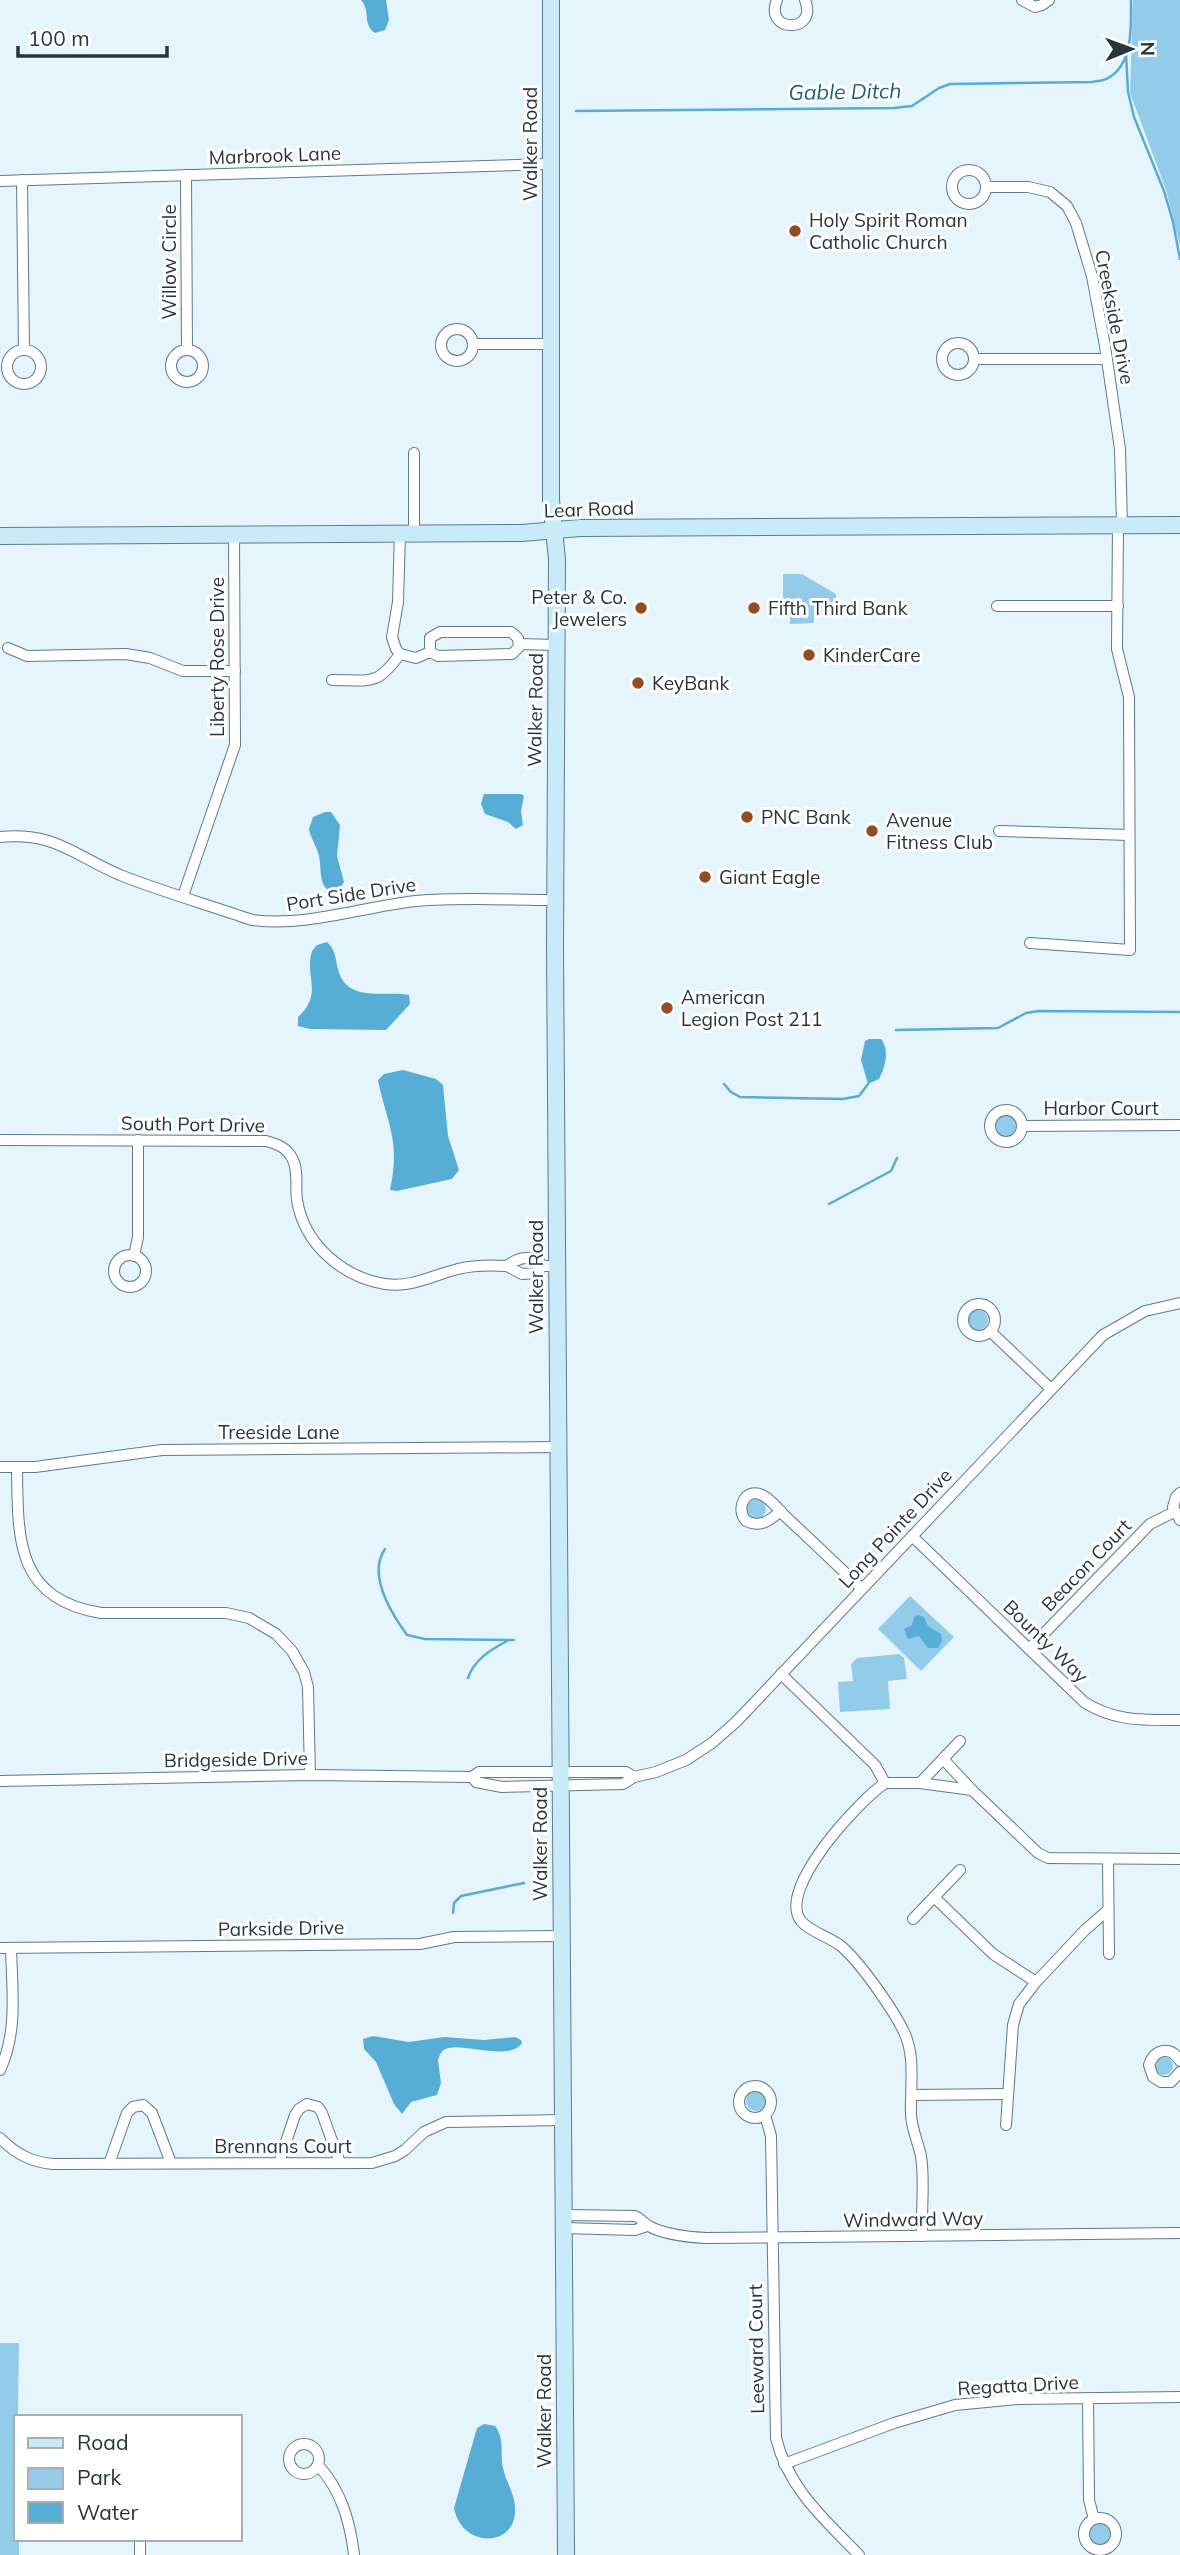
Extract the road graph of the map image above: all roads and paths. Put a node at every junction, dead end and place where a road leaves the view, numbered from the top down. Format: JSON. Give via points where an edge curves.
{"nodes":[{"id":1,"x":551,"y":0,"type":"edge"},
{"id":2,"x":777,"y":0,"type":"edge"},
{"id":3,"x":1022,"y":0,"type":"edge"},
{"id":4,"x":1049,"y":0,"type":"edge"},
{"id":5,"x":806,"y":1,"type":"edge"},
{"id":6,"x":551,"y":164,"type":"junction"},
{"id":7,"x":186,"y":175,"type":"junction"},
{"id":8,"x":22,"y":180,"type":"junction"},
{"id":9,"x":0,"y":181,"type":"edge"},
{"id":10,"x":986,"y":187,"type":"dead end"},
{"id":11,"x":474,"y":344,"type":"dead end"},
{"id":12,"x":552,"y":344,"type":"junction"},
{"id":13,"x":187,"y":349,"type":"dead end"},
{"id":14,"x":24,"y":350,"type":"dead end"},
{"id":15,"x":975,"y":359,"type":"dead end"},
{"id":16,"x":1107,"y":359,"type":"junction"},
{"id":17,"x":414,"y":453,"type":"dead end"},
{"id":18,"x":1120,"y":525,"type":"junction"},
{"id":19,"x":1180,"y":525,"type":"edge"},
{"id":20,"x":554,"y":530,"type":"junction"},
{"id":21,"x":407,"y":532,"type":"junction"},
{"id":22,"x":234,"y":534,"type":"junction"},
{"id":23,"x":0,"y":536,"type":"edge"},
{"id":24,"x":997,"y":606,"type":"dead end"},
{"id":25,"x":1118,"y":606,"type":"junction"},
{"id":26,"x":519,"y":644,"type":"junction"},
{"id":27,"x":557,"y":645,"type":"junction"},
{"id":28,"x":8,"y":648,"type":"dead end"},
{"id":29,"x":430,"y":652,"type":"junction"},
{"id":30,"x":400,"y":654,"type":"junction"},
{"id":31,"x":235,"y":671,"type":"junction"},
{"id":32,"x":332,"y":680,"type":"dead end"},
{"id":33,"x":999,"y":831,"type":"dead end"},
{"id":34,"x":1129,"y":835,"type":"junction"},
{"id":35,"x":0,"y":837,"type":"edge"},
{"id":36,"x":183,"y":896,"type":"junction"},
{"id":37,"x":555,"y":900,"type":"junction"},
{"id":38,"x":1030,"y":943,"type":"dead end"},
{"id":39,"x":1180,"y":1125,"type":"edge"},
{"id":40,"x":1022,"y":1126,"type":"dead end"},
{"id":41,"x":0,"y":1140,"type":"edge"},
{"id":42,"x":138,"y":1140,"type":"junction"},
{"id":43,"x":134,"y":1256,"type":"dead end"},
{"id":44,"x":550,"y":1266,"type":"junction"},
{"id":45,"x":1180,"y":1303,"type":"edge"},
{"id":46,"x":990,"y":1331,"type":"dead end"},
{"id":47,"x":1051,"y":1389,"type":"junction"},
{"id":48,"x":559,"y":1447,"type":"junction"},
{"id":49,"x":0,"y":1467,"type":"edge"},
{"id":50,"x":18,"y":1468,"type":"junction"},
{"id":51,"x":1180,"y":1493,"type":"edge"},
{"id":52,"x":780,"y":1511,"type":"dead end"},
{"id":53,"x":1177,"y":1516,"type":"edge"},
{"id":54,"x":912,"y":1536,"type":"junction"},
{"id":55,"x":862,"y":1589,"type":"junction"},
{"id":56,"x":1029,"y":1649,"type":"junction"},
{"id":57,"x":781,"y":1674,"type":"junction"},
{"id":58,"x":1180,"y":1720,"type":"edge"},
{"id":59,"x":960,"y":1741,"type":"dead end"},
{"id":60,"x":943,"y":1759,"type":"junction"},
{"id":61,"x":310,"y":1776,"type":"junction"},
{"id":62,"x":561,"y":1779,"type":"junction"},
{"id":63,"x":0,"y":1781,"type":"edge"},
{"id":64,"x":885,"y":1783,"type":"junction"},
{"id":65,"x":920,"y":1783,"type":"junction"},
{"id":66,"x":972,"y":1790,"type":"junction"},
{"id":67,"x":1108,"y":1859,"type":"junction"},
{"id":68,"x":1180,"y":1859,"type":"edge"},
{"id":69,"x":960,"y":1870,"type":"dead end"},
{"id":70,"x":934,"y":1897,"type":"junction"},
{"id":71,"x":1108,"y":1910,"type":"junction"},
{"id":72,"x":913,"y":1919,"type":"dead end"},
{"id":73,"x":562,"y":1936,"type":"junction"},
{"id":74,"x":6,"y":1948,"type":"edge"},
{"id":75,"x":1109,"y":1954,"type":"dead end"},
{"id":76,"x":1036,"y":1982,"type":"junction"},
{"id":77,"x":1180,"y":2059,"type":"edge"},
{"id":78,"x":0,"y":2070,"type":"edge"},
{"id":79,"x":1180,"y":2072,"type":"edge"},
{"id":80,"x":1008,"y":2094,"type":"junction"},
{"id":81,"x":912,"y":2095,"type":"junction"},
{"id":82,"x":765,"y":2115,"type":"dead end"},
{"id":83,"x":563,"y":2120,"type":"junction"},
{"id":84,"x":1006,"y":2124,"type":"dead end"},
{"id":85,"x":0,"y":2138,"type":"edge"},
{"id":86,"x":171,"y":2163,"type":"junction"},
{"id":87,"x":279,"y":2163,"type":"junction"},
{"id":88,"x":340,"y":2163,"type":"junction"},
{"id":89,"x":109,"y":2164,"type":"junction"},
{"id":90,"x":564,"y":2222,"type":"junction"},
{"id":91,"x":1180,"y":2233,"type":"edge"},
{"id":92,"x":922,"y":2236,"type":"junction"},
{"id":93,"x":772,"y":2237,"type":"junction"},
{"id":94,"x":1088,"y":2398,"type":"junction"},
{"id":95,"x":1180,"y":2398,"type":"edge"},
{"id":96,"x":784,"y":2464,"type":"junction"},
{"id":97,"x":318,"y":2465,"type":"dead end"},
{"id":98,"x":1094,"y":2519,"type":"dead end"},
{"id":99,"x":354,"y":2555,"type":"edge"},
{"id":100,"x":566,"y":2555,"type":"edge"},
{"id":101,"x":859,"y":2555,"type":"edge"}],
"edges":[{"from":1,"to":6,"type":"street","name":"Walker Road"},
{"from":2,"to":5,"type":"street","via":[[776,16],[791,26],[806,17]]},
{"from":3,"to":4,"type":"street","via":[[1035,7]]},
{"from":6,"to":7,"type":"street","name":"Marbrook Lane"},
{"from":6,"to":12,"type":"street","name":"Walker Road"},
{"from":7,"to":8,"type":"street","name":"Marbrook Lane"},
{"from":7,"to":13,"type":"street","name":"Willow Circle"},
{"from":8,"to":9,"type":"street","name":"Marbrook Lane"},
{"from":8,"to":14,"type":"street"},
{"from":10,"to":16,"type":"street","name":"Creekside Drive","via":[[1041,189],[1067,206],[1092,276]]},
{"from":11,"to":12,"type":"street"},
{"from":12,"to":20,"type":"street","name":"Walker Road"},
{"from":15,"to":16,"type":"street"},
{"from":16,"to":18,"type":"street","name":"Creekside Drive","via":[[1120,449]]},
{"from":17,"to":21,"type":"street"},
{"from":18,"to":19,"type":"street","name":"Lear Road"},
{"from":18,"to":20,"type":"street","name":"Lear Road"},
{"from":18,"to":25,"type":"street","name":"Creekside Drive"},
{"from":20,"to":21,"type":"street","name":"Lear Road"},
{"from":20,"to":27,"type":"street","name":"Walker Road"},
{"from":21,"to":22,"type":"street","name":"Lear Road"},
{"from":21,"to":30,"type":"street","via":[[392,637]]},
{"from":22,"to":23,"type":"street","name":"Lear Road"},
{"from":22,"to":31,"type":"street","name":"Liberty Rose Drive"},
{"from":24,"to":25,"type":"street"},
{"from":25,"to":34,"type":"street","name":"Creekside Drive","via":[[1117,649],[1129,697]]},
{"from":26,"to":27,"type":"street"},
{"from":26,"to":29,"type":"street","via":[[512,654],[438,656]]},
{"from":26,"to":29,"type":"street","via":[[511,632],[440,632],[430,638]]},
{"from":27,"to":37,"type":"street","name":"Walker Road"},
{"from":28,"to":31,"type":"street","via":[[27,656],[126,654],[183,671]]},
{"from":29,"to":30,"type":"street","via":[[416,658]]},
{"from":30,"to":32,"type":"street","via":[[378,679]]},
{"from":31,"to":36,"type":"street","name":"Liberty Rose Drive","via":[[235,745]]},
{"from":33,"to":34,"type":"street"},
{"from":34,"to":38,"type":"street","name":"Creekside Drive","via":[[1130,950]]},
{"from":35,"to":36,"type":"street","name":"Port Side Drive","via":[[51,840],[122,876]]},
{"from":36,"to":37,"type":"street","name":"Port Side Drive","via":[[252,920],[280,923],[413,902]]},
{"from":37,"to":44,"type":"street","name":"Walker Road"},
{"from":39,"to":40,"type":"street","name":"Harbor Court"},
{"from":41,"to":42,"type":"street","name":"South Port Drive"},
{"from":42,"to":43,"type":"street"},
{"from":42,"to":44,"type":"street","name":"South Port Drive","via":[[260,1140],[283,1147],[295,1165],[298,1202],[310,1235],[342,1268],[370,1280],[407,1285],[464,1268],[507,1266],[527,1258]]},
{"from":44,"to":48,"type":"street","name":"Walker Road"},
{"from":45,"to":47,"type":"street","name":"Long Pointe Drive","via":[[1145,1311],[1113,1327]]},
{"from":46,"to":47,"type":"street"},
{"from":47,"to":54,"type":"street","name":"Long Pointe Drive"},
{"from":48,"to":50,"type":"street","name":"Treeside Lane","via":[[162,1450]]},
{"from":48,"to":62,"type":"street","name":"Walker Road"},
{"from":49,"to":50,"type":"street","name":"Treeside Lane"},
{"from":50,"to":61,"type":"street","via":[[21,1547],[30,1569],[57,1598],[101,1614],[234,1614],[263,1625],[288,1645],[308,1687]]},
{"from":51,"to":53,"type":"street","name":"Beacon Court","via":[[1174,1502]]},
{"from":52,"to":55,"type":"street"},
{"from":53,"to":56,"type":"street","name":"Beacon Court","via":[[1150,1524]]},
{"from":54,"to":55,"type":"street","name":"Long Pointe Drive"},
{"from":54,"to":56,"type":"street","name":"Bounty Way"},
{"from":55,"to":57,"type":"street","name":"Long Pointe Drive"},
{"from":56,"to":58,"type":"street","name":"Bounty Way","via":[[1095,1709],[1125,1719]]},
{"from":57,"to":62,"type":"street","name":"Long Pointe Drive","via":[[728,1730],[702,1751],[669,1768],[634,1777],[625,1772]]},
{"from":57,"to":64,"type":"street","via":[[876,1765]]},
{"from":59,"to":60,"type":"street"},
{"from":60,"to":65,"type":"street"},
{"from":60,"to":66,"type":"street"},
{"from":61,"to":62,"type":"street","name":"Bridgeside Drive","via":[[472,1777],[479,1772]]},
{"from":61,"to":63,"type":"street","name":"Bridgeside Drive"},
{"from":62,"to":73,"type":"street","name":"Walker Road"},
{"from":64,"to":65,"type":"street"},
{"from":64,"to":81,"type":"street","via":[[864,1799],[810,1867],[798,1912],[805,1924],[854,1958],[900,2026],[911,2056]]},
{"from":65,"to":66,"type":"street"},
{"from":66,"to":67,"type":"street","via":[[1043,1856]]},
{"from":67,"to":68,"type":"street"},
{"from":67,"to":71,"type":"street"},
{"from":69,"to":70,"type":"street"},
{"from":70,"to":72,"type":"street"},
{"from":70,"to":76,"type":"street","via":[[993,1954]]},
{"from":71,"to":75,"type":"street"},
{"from":71,"to":76,"type":"street"},
{"from":73,"to":74,"type":"street","name":"Parkside Drive","via":[[454,1937],[420,1944]]},
{"from":73,"to":83,"type":"street","name":"Walker Road"},
{"from":74,"to":78,"type":"street","via":[[11,2041]]},
{"from":76,"to":80,"type":"street","via":[[1014,2019]]},
{"from":77,"to":79,"type":"street","via":[[1171,2052],[1158,2052],[1149,2069],[1156,2080],[1165,2083]]},
{"from":80,"to":81,"type":"street"},
{"from":80,"to":84,"type":"street"},
{"from":81,"to":92,"type":"street","via":[[912,2127],[921,2157]]},
{"from":82,"to":93,"type":"street","name":"Leeward Court","via":[[771,2136]]},
{"from":83,"to":88,"type":"street","name":"Brennans Court","via":[[446,2122],[384,2160]]},
{"from":83,"to":90,"type":"street","name":"Walker Road"},
{"from":85,"to":89,"type":"street","name":"Brennans Court","via":[[20,2155],[41,2163]]},
{"from":86,"to":87,"type":"street","name":"Brennans Court"},
{"from":86,"to":89,"type":"street","name":"Brennans Court"},
{"from":86,"to":89,"type":"street","via":[[152,2113],[140,2105],[127,2113]]},
{"from":87,"to":88,"type":"street","name":"Brennans Court"},
{"from":87,"to":88,"type":"street","via":[[295,2115],[307,2104],[322,2113]]},
{"from":90,"to":93,"type":"street","name":"Windward Way","via":[[622,2215],[697,2238]]},
{"from":90,"to":100,"type":"street","name":"Walker Road"},
{"from":91,"to":92,"type":"street","name":"Windward Way"},
{"from":92,"to":93,"type":"street","name":"Windward Way"},
{"from":93,"to":96,"type":"street","name":"Leeward Court","via":[[775,2427]]},
{"from":94,"to":95,"type":"street","name":"Regatta Drive"},
{"from":94,"to":96,"type":"street","name":"Regatta Drive","via":[[955,2405]]},
{"from":94,"to":98,"type":"street","via":[[1089,2500]]},
{"from":96,"to":101,"type":"street","name":"Leeward Court","via":[[802,2495]]},
{"from":97,"to":99,"type":"street","via":[[340,2498]]}]}
